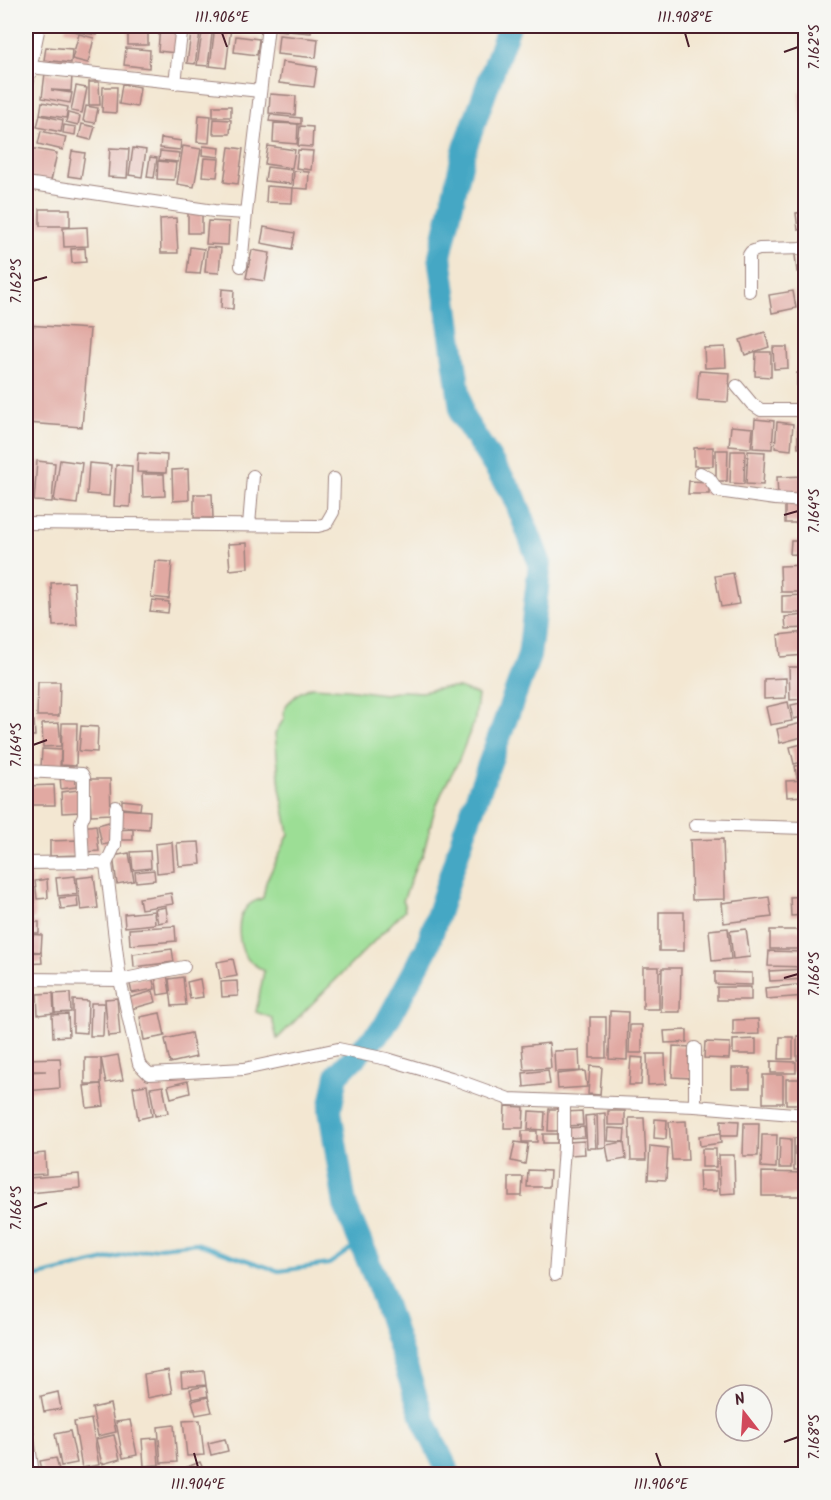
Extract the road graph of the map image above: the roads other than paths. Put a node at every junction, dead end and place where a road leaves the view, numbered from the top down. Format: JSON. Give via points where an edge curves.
{"nodes":[{"id":1,"x":39,"y":26,"type":"edge"},
{"id":2,"x":182,"y":26,"type":"edge"},
{"id":3,"x":268,"y":26,"type":"edge"},
{"id":4,"x":30,"y":67,"type":"junction"},
{"id":5,"x":175,"y":83,"type":"junction"},
{"id":6,"x":26,"y":89,"type":"edge"},
{"id":7,"x":260,"y":91,"type":"junction"},
{"id":8,"x":26,"y":183,"type":"edge"},
{"id":9,"x":246,"y":213,"type":"junction"},
{"id":10,"x":806,"y":248,"type":"edge"},
{"id":11,"x":241,"y":266,"type":"dead end"},
{"id":12,"x":749,"y":291,"type":"dead end"},
{"id":13,"x":737,"y":386,"type":"dead end"},
{"id":14,"x":806,"y":410,"type":"edge"},
{"id":15,"x":700,"y":473,"type":"dead end"},
{"id":16,"x":253,"y":476,"type":"dead end"},
{"id":17,"x":334,"y":479,"type":"dead end"},
{"id":18,"x":806,"y":501,"type":"edge"},
{"id":19,"x":26,"y":523,"type":"edge"},
{"id":20,"x":249,"y":525,"type":"junction"},
{"id":21,"x":26,"y":771,"type":"edge"},
{"id":22,"x":116,"y":807,"type":"dead end"},
{"id":23,"x":695,"y":825,"type":"dead end"},
{"id":24,"x":806,"y":828,"type":"edge"},
{"id":25,"x":82,"y":862,"type":"junction"},
{"id":26,"x":26,"y":863,"type":"edge"},
{"id":27,"x":106,"y":864,"type":"junction"},
{"id":28,"x":184,"y":967,"type":"dead end"},
{"id":29,"x":26,"y":978,"type":"edge"},
{"id":30,"x":120,"y":980,"type":"junction"},
{"id":31,"x":695,"y":1048,"type":"dead end"},
{"id":32,"x":564,"y":1102,"type":"junction"},
{"id":33,"x":695,"y":1106,"type":"junction"},
{"id":34,"x":806,"y":1115,"type":"edge"},
{"id":35,"x":555,"y":1275,"type":"dead end"},
{"id":36,"x":26,"y":1424,"type":"edge"},
{"id":37,"x":33,"y":1474,"type":"edge"}],
"edges":[{"from":1,"to":4,"type":"street"},
{"from":2,"to":5,"type":"street"},
{"from":3,"to":7,"type":"street"},
{"from":4,"to":5,"type":"street"},
{"from":4,"to":6,"type":"street"},
{"from":5,"to":7,"type":"street"},
{"from":7,"to":9,"type":"street"},
{"from":8,"to":9,"type":"street","via":[[214,212]]},
{"from":9,"to":11,"type":"street"},
{"from":10,"to":12,"type":"street","via":[[751,252]]},
{"from":13,"to":14,"type":"street","via":[[761,410]]},
{"from":15,"to":18,"type":"street","via":[[718,491]]},
{"from":16,"to":20,"type":"street"},
{"from":17,"to":20,"type":"street","via":[[333,512],[326,524]]},
{"from":19,"to":20,"type":"street"},
{"from":21,"to":25,"type":"street","via":[[82,774]]},
{"from":22,"to":27,"type":"street","via":[[115,845]]},
{"from":23,"to":24,"type":"street"},
{"from":25,"to":26,"type":"street"},
{"from":25,"to":27,"type":"street"},
{"from":27,"to":30,"type":"street"},
{"from":28,"to":30,"type":"street"},
{"from":29,"to":30,"type":"street"},
{"from":30,"to":32,"type":"street","via":[[140,1064],[149,1074],[244,1069],[338,1049],[387,1059],[509,1099]]},
{"from":31,"to":33,"type":"street"},
{"from":32,"to":33,"type":"street"},
{"from":32,"to":35,"type":"street"},
{"from":33,"to":34,"type":"street"},
{"from":36,"to":37,"type":"street"}]}
